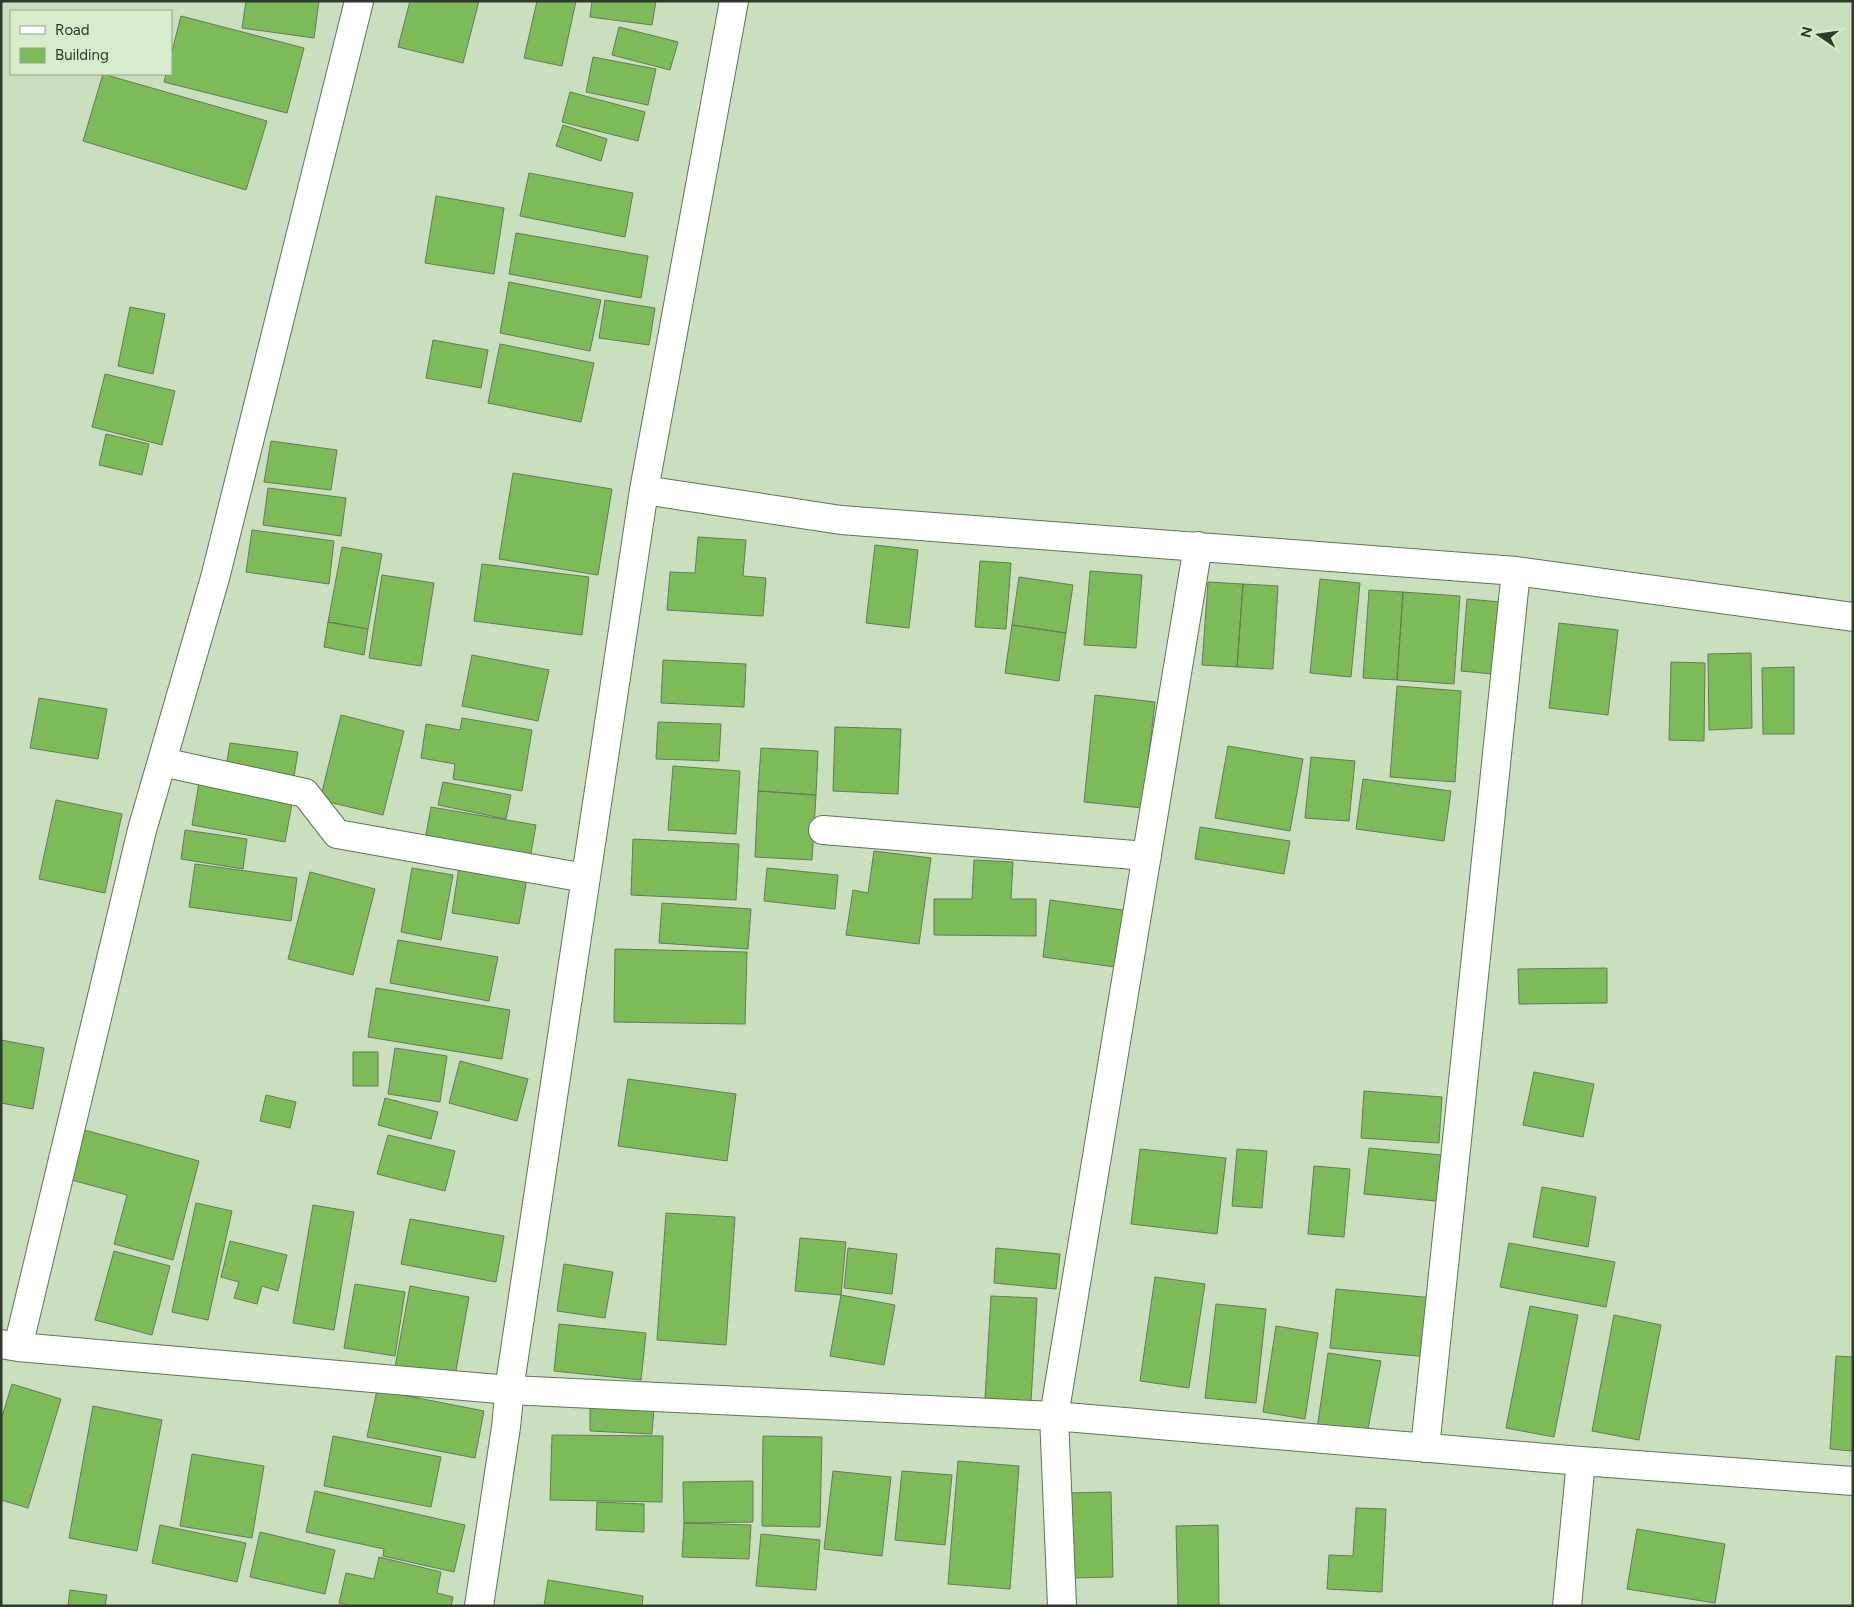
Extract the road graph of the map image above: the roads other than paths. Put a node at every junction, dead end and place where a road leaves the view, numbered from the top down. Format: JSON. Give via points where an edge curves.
{"nodes":[{"id":1,"x":358,"y":1,"type":"edge"},
{"id":2,"x":734,"y":1,"type":"edge"},
{"id":3,"x":644,"y":490,"type":"junction"},
{"id":4,"x":1198,"y":546,"type":"junction"},
{"id":5,"x":1516,"y":571,"type":"junction"},
{"id":6,"x":1853,"y":617,"type":"edge"},
{"id":7,"x":162,"y":762,"type":"junction"},
{"id":8,"x":823,"y":830,"type":"dead end"},
{"id":9,"x":1147,"y":856,"type":"junction"},
{"id":10,"x":585,"y":878,"type":"junction"},
{"id":11,"x":10,"y":1345,"type":"edge"},
{"id":12,"x":510,"y":1390,"type":"junction"},
{"id":13,"x":1054,"y":1416,"type":"junction"},
{"id":14,"x":1425,"y":1448,"type":"junction"},
{"id":15,"x":1581,"y":1461,"type":"junction"},
{"id":16,"x":1853,"y":1481,"type":"edge"},
{"id":17,"x":479,"y":1606,"type":"edge"},
{"id":18,"x":1062,"y":1606,"type":"edge"},
{"id":19,"x":1567,"y":1606,"type":"edge"}],
"edges":[{"from":1,"to":7,"type":"street","via":[[217,569]]},
{"from":2,"to":3,"type":"street"},
{"from":3,"to":4,"type":"street","via":[[841,520]]},
{"from":3,"to":10,"type":"street"},
{"from":4,"to":5,"type":"street"},
{"from":4,"to":9,"type":"street"},
{"from":5,"to":6,"type":"street"},
{"from":5,"to":14,"type":"street"},
{"from":7,"to":10,"type":"street","via":[[304,793],[338,834]]},
{"from":7,"to":11,"type":"street"},
{"from":8,"to":9,"type":"street"},
{"from":9,"to":13,"type":"street"},
{"from":10,"to":12,"type":"street"},
{"from":11,"to":12,"type":"street"},
{"from":12,"to":13,"type":"street"},
{"from":12,"to":17,"type":"street"},
{"from":13,"to":14,"type":"street"},
{"from":13,"to":18,"type":"street"},
{"from":14,"to":15,"type":"street"},
{"from":15,"to":16,"type":"street"},
{"from":15,"to":19,"type":"street"}]}
